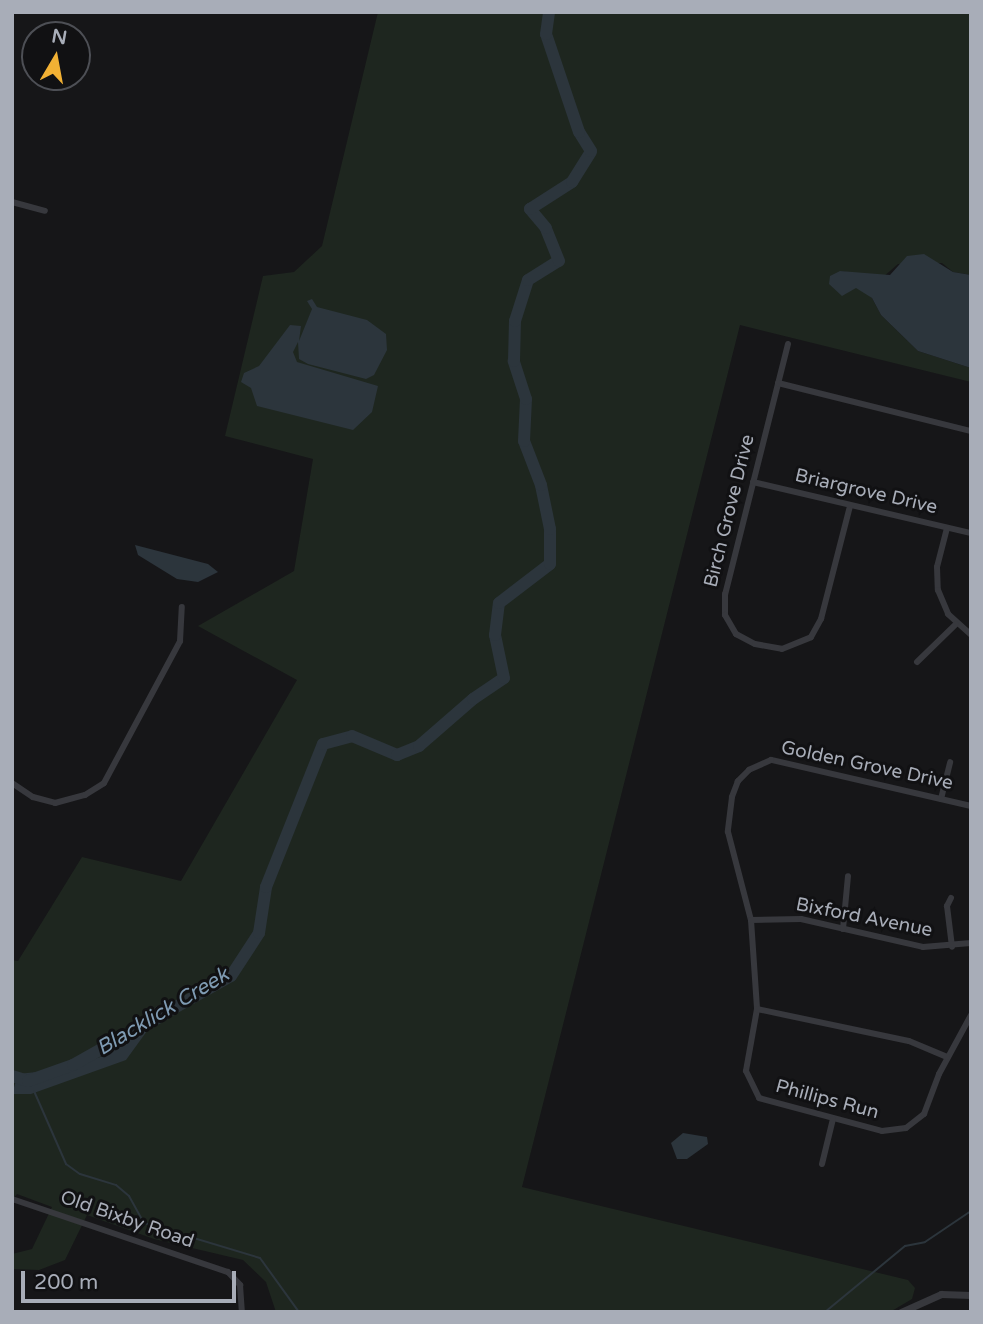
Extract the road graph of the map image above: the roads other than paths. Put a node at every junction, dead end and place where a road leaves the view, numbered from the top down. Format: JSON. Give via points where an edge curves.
{"nodes":[{"id":1,"x":12,"y":202,"type":"edge"},
{"id":2,"x":45,"y":211,"type":"dead end"},
{"id":3,"x":788,"y":344,"type":"dead end"},
{"id":4,"x":778,"y":383,"type":"junction"},
{"id":5,"x":971,"y":431,"type":"edge"},
{"id":6,"x":753,"y":482,"type":"junction"},
{"id":7,"x":850,"y":506,"type":"junction"},
{"id":8,"x":947,"y":528,"type":"junction"},
{"id":9,"x":971,"y":533,"type":"edge"},
{"id":10,"x":182,"y":607,"type":"dead end"},
{"id":11,"x":956,"y":624,"type":"junction"},
{"id":12,"x":971,"y":635,"type":"edge"},
{"id":13,"x":917,"y":662,"type":"dead end"},
{"id":14,"x":950,"y":762,"type":"dead end"},
{"id":15,"x":12,"y":783,"type":"edge"},
{"id":16,"x":941,"y":799,"type":"junction"},
{"id":17,"x":971,"y":806,"type":"edge"},
{"id":18,"x":848,"y":876,"type":"dead end"},
{"id":19,"x":951,"y":898,"type":"dead end"},
{"id":20,"x":751,"y":920,"type":"junction"},
{"id":21,"x":844,"y":929,"type":"junction"},
{"id":22,"x":971,"y":943,"type":"edge"},
{"id":23,"x":952,"y":947,"type":"junction"},
{"id":24,"x":757,"y":1009,"type":"junction"},
{"id":25,"x":971,"y":1015,"type":"edge"},
{"id":26,"x":947,"y":1057,"type":"junction"},
{"id":27,"x":833,"y":1119,"type":"junction"},
{"id":28,"x":822,"y":1164,"type":"dead end"},
{"id":29,"x":12,"y":1199,"type":"edge"},
{"id":30,"x":971,"y":1295,"type":"edge"},
{"id":31,"x":242,"y":1312,"type":"edge"},
{"id":32,"x":901,"y":1312,"type":"edge"}],
"edges":[{"from":1,"to":2,"type":"street"},
{"from":3,"to":4,"type":"street","name":"Birch Grove Drive"},
{"from":4,"to":5,"type":"street"},
{"from":4,"to":6,"type":"street","name":"Birch Grove Drive"},
{"from":6,"to":7,"type":"street","name":"Briargrove Drive"},
{"from":6,"to":7,"type":"street","name":"Birch Grove Drive","via":[[723,610],[736,634],[772,648],[802,644],[817,628]]},
{"from":7,"to":8,"type":"street","name":"Briargrove Drive"},
{"from":8,"to":9,"type":"street","name":"Briargrove Drive"},
{"from":8,"to":11,"type":"street","via":[[937,581],[941,601]]},
{"from":10,"to":15,"type":"street","via":[[180,640],[104,783],[85,795],[55,803],[33,797]]},
{"from":11,"to":12,"type":"street"},
{"from":11,"to":13,"type":"street"},
{"from":14,"to":16,"type":"street"},
{"from":16,"to":17,"type":"street","name":"Golden Grove Drive"},
{"from":16,"to":20,"type":"street","name":"Golden Grove Drive","via":[[779,760],[749,770],[732,797],[728,841]]},
{"from":18,"to":21,"type":"street"},
{"from":19,"to":23,"type":"street","via":[[947,906]]},
{"from":20,"to":21,"type":"street","name":"Bixford Avenue","via":[[792,918]]},
{"from":20,"to":24,"type":"street"},
{"from":21,"to":23,"type":"street","name":"Bixford Avenue","via":[[923,947]]},
{"from":22,"to":23,"type":"street","name":"Bixford Avenue"},
{"from":24,"to":26,"type":"street","via":[[909,1041]]},
{"from":24,"to":27,"type":"street","name":"Phillips Run","via":[[747,1075],[754,1092],[765,1101]]},
{"from":25,"to":26,"type":"street","name":"Phillips Run"},
{"from":26,"to":27,"type":"street","name":"Phillips Run","via":[[924,1114],[909,1126],[887,1131]]},
{"from":27,"to":28,"type":"street"},
{"from":29,"to":31,"type":"street","name":"Old Bixby Road","via":[[228,1272],[240,1285]]},
{"from":30,"to":32,"type":"street","via":[[941,1294]]}]}
